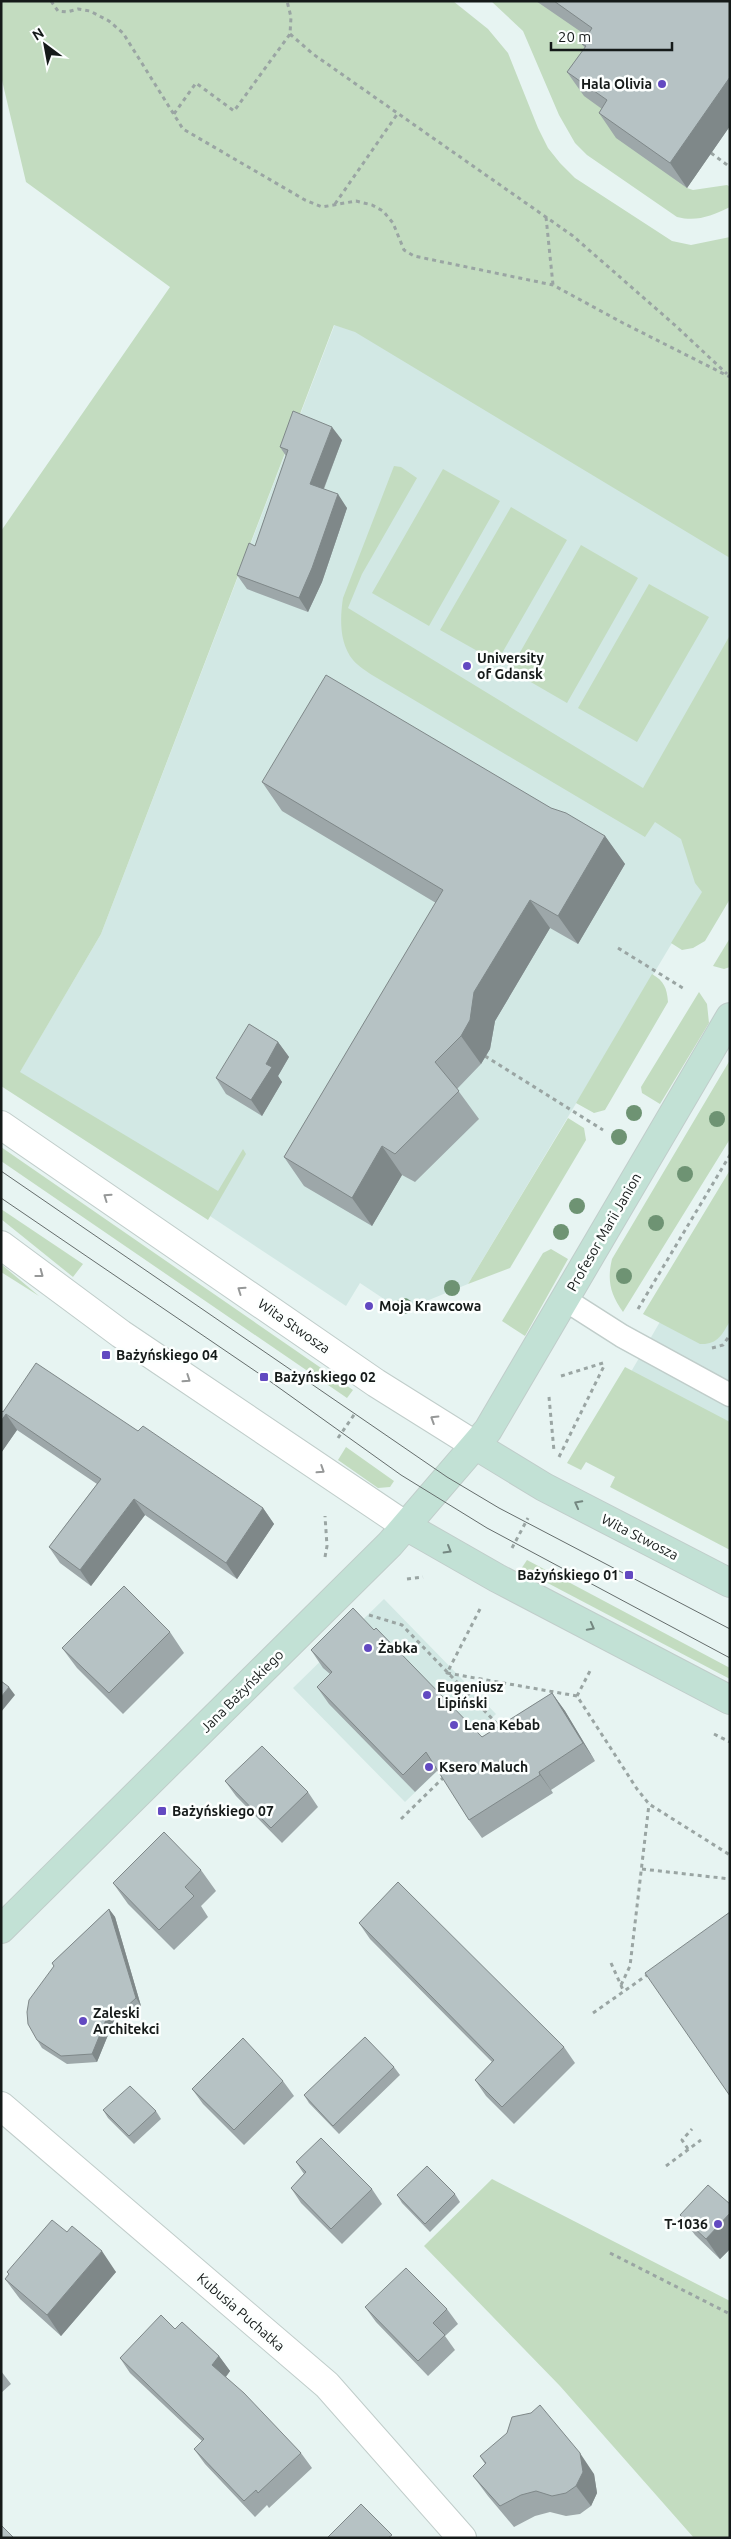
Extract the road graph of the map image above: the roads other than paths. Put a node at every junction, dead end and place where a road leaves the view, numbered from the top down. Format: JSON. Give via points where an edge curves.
{"nodes":[{"id":1,"x":730,"y":1017,"type":"edge"},
{"id":2,"x":1,"y":1124,"type":"edge"},
{"id":3,"x":1,"y":1245,"type":"edge"},
{"id":4,"x":564,"y":1299,"type":"junction"},
{"id":5,"x":730,"y":1396,"type":"edge"},
{"id":6,"x":475,"y":1445,"type":"junction"},
{"id":7,"x":406,"y":1526,"type":"junction"},
{"id":8,"x":730,"y":1583,"type":"edge"},
{"id":9,"x":730,"y":1700,"type":"edge"},
{"id":10,"x":1,"y":1929,"type":"edge"},
{"id":11,"x":1,"y":2106,"type":"edge"},
{"id":12,"x":462,"y":2538,"type":"edge"}],
"edges":[{"from":1,"to":4,"type":"street","name":"Profesor Marii Janion"},
{"from":6,"to":2,"type":"street","name":"Wita Stwosza","one_way":true,"via":[[376,1383]]},
{"from":3,"to":7,"type":"street","one_way":true,"via":[[121,1334]]},
{"from":4,"to":5,"type":"lane","via":[[622,1336]]},
{"from":4,"to":6,"type":"street","name":"Profesor Marii Janion","via":[[488,1430]]},
{"from":6,"to":7,"type":"street","name":"Jana Bażyńskiego"},
{"from":8,"to":6,"type":"street","name":"Wita Stwosza","one_way":true,"via":[[544,1486]]},
{"from":7,"to":9,"type":"street","one_way":true,"via":[[497,1578]]},
{"from":7,"to":10,"type":"street","name":"Jana Bażyńskiego"},
{"from":11,"to":12,"type":"street","name":"Kubusia Puchatka","via":[[327,2386]]}]}
